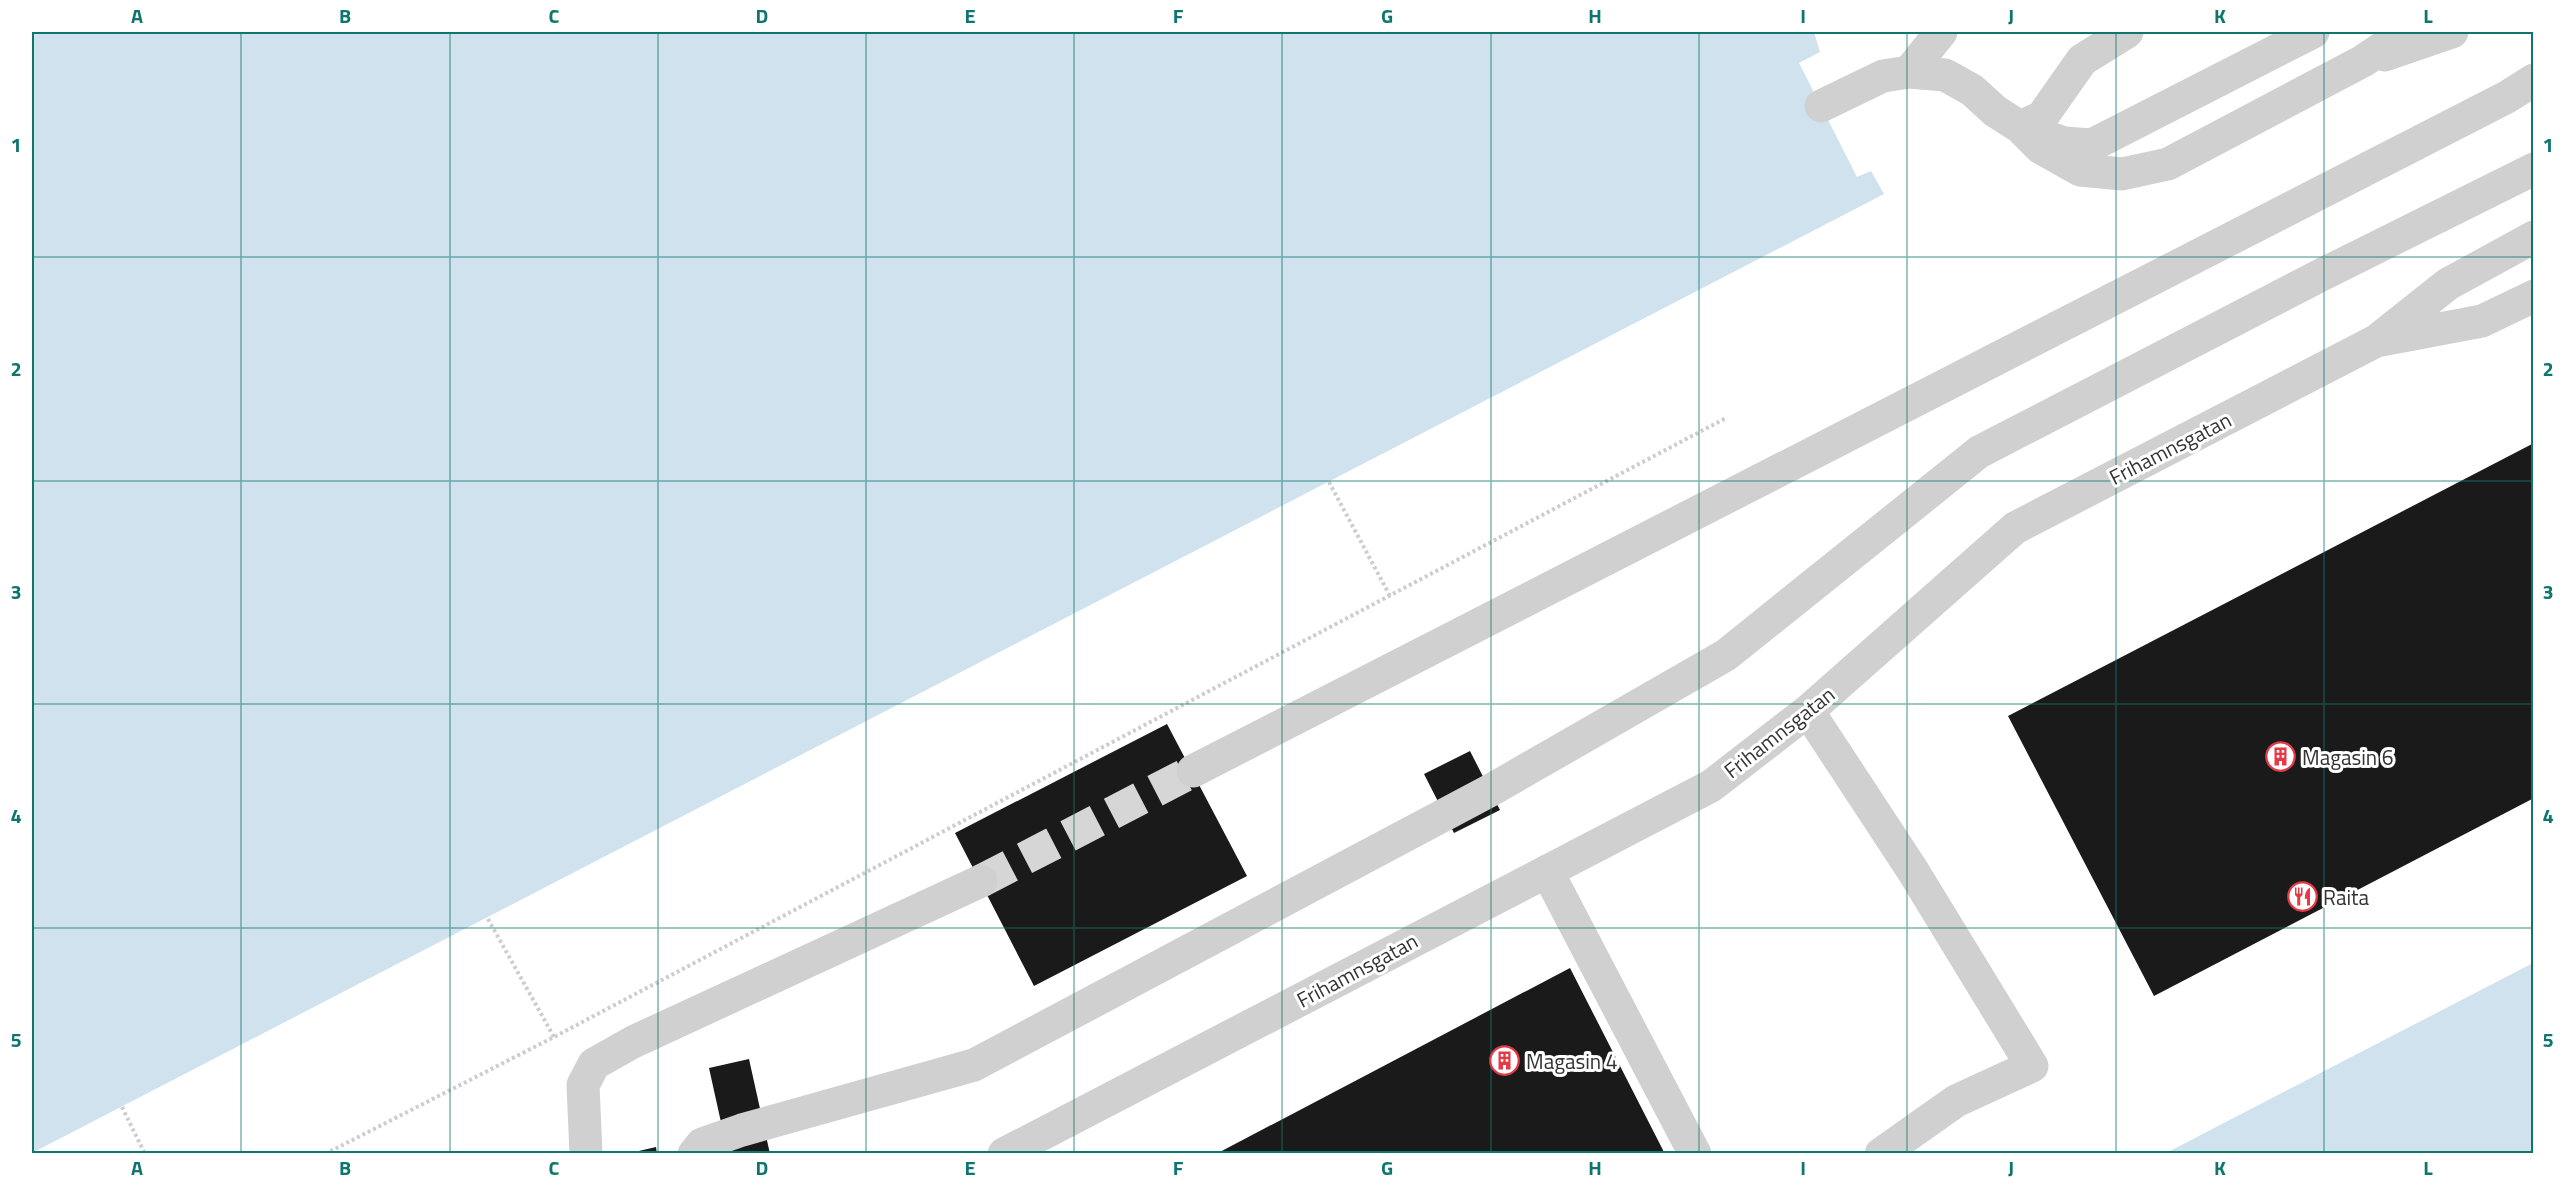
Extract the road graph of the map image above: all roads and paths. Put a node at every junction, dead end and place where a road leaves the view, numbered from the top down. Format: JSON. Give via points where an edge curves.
{"nodes":[{"id":1,"x":2127,"y":32,"type":"edge"},
{"id":2,"x":2313,"y":32,"type":"edge"},
{"id":3,"x":2406,"y":32,"type":"edge"},
{"id":4,"x":2452,"y":32,"type":"edge"},
{"id":5,"x":1934,"y":35,"type":"edge"},
{"id":6,"x":2363,"y":61,"type":"junction"},
{"id":7,"x":1909,"y":72,"type":"junction"},
{"id":8,"x":2534,"y":80,"type":"edge"},
{"id":9,"x":1821,"y":106,"type":"dead end"},
{"id":10,"x":2020,"y":127,"type":"junction"},
{"id":11,"x":2534,"y":169,"type":"edge"},
{"id":12,"x":2534,"y":237,"type":"edge"},
{"id":13,"x":2534,"y":296,"type":"edge"},
{"id":14,"x":2376,"y":341,"type":"junction"},
{"id":15,"x":1726,"y":418,"type":"dead end"},
{"id":16,"x":1329,"y":482,"type":"dead end"},
{"id":17,"x":1390,"y":596,"type":"junction"},
{"id":18,"x":1808,"y":711,"type":"junction"},
{"id":19,"x":1193,"y":771,"type":"tunnel mouth"},
{"id":20,"x":1547,"y":871,"type":"junction"},
{"id":21,"x":981,"y":881,"type":"tunnel mouth"},
{"id":22,"x":488,"y":919,"type":"dead end"},
{"id":23,"x":554,"y":1037,"type":"junction"},
{"id":24,"x":122,"y":1107,"type":"dead end"},
{"id":25,"x":145,"y":1154,"type":"edge"},
{"id":26,"x":326,"y":1154,"type":"edge"},
{"id":27,"x":586,"y":1154,"type":"edge"},
{"id":28,"x":694,"y":1154,"type":"edge"},
{"id":29,"x":1004,"y":1154,"type":"edge"},
{"id":30,"x":1695,"y":1154,"type":"edge"},
{"id":31,"x":1881,"y":1154,"type":"edge"}],
"edges":[{"from":1,"to":10,"type":"street","via":[[2082,60],[2042,117]]},
{"from":2,"to":10,"type":"street","via":[[2092,145],[2064,144]]},
{"from":3,"to":6,"type":"street"},
{"from":4,"to":6,"type":"street"},
{"from":5,"to":7,"type":"street"},
{"from":6,"to":10,"type":"street","via":[[2168,164],[2122,174],[2080,170],[2041,148]]},
{"from":7,"to":9,"type":"street","via":[[1883,76]]},
{"from":7,"to":10,"type":"street","via":[[1945,75],[1972,90]]},
{"from":8,"to":19,"type":"street"},
{"from":11,"to":28,"type":"street","via":[[1979,452],[1726,655],[1432,821],[974,1065],[742,1130],[702,1144]]},
{"from":12,"to":14,"type":"street","via":[[2448,284]]},
{"from":13,"to":14,"type":"street","name":"Frihamnsgatan","via":[[2482,321]]},
{"from":14,"to":18,"type":"street","name":"Frihamnsgatan","via":[[2015,528]]},
{"from":15,"to":17,"type":"path"},
{"from":16,"to":17,"type":"path"},
{"from":17,"to":23,"type":"path"},
{"from":18,"to":20,"type":"street","name":"Frihamnsgatan","via":[[1711,786]]},
{"from":18,"to":31,"type":"street","via":[[1966,955],[2032,1066],[1956,1101]]},
{"from":20,"to":29,"type":"street","name":"Frihamnsgatan"},
{"from":20,"to":30,"type":"street"},
{"from":21,"to":27,"type":"street","via":[[633,1041],[594,1064],[583,1084]]},
{"from":22,"to":23,"type":"path"},
{"from":23,"to":26,"type":"path"},
{"from":24,"to":25,"type":"path"}]}
